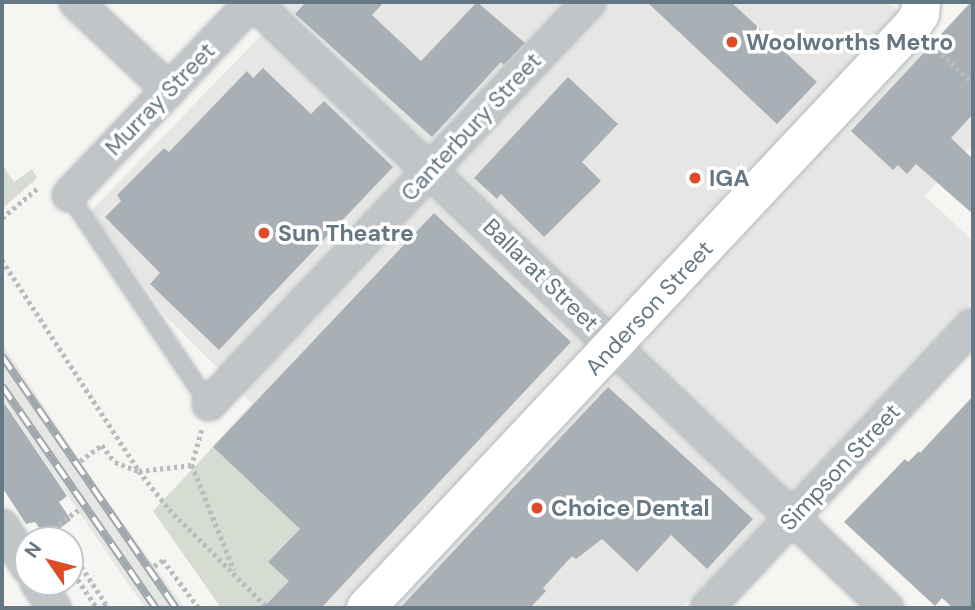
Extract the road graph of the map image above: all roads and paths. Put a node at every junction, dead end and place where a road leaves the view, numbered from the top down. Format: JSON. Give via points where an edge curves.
{"nodes":[{"id":1,"x":76,"y":2,"type":"edge"},
{"id":2,"x":253,"y":2,"type":"edge"},
{"id":3,"x":589,"y":2,"type":"edge"},
{"id":4,"x":917,"y":14,"type":"edge"},
{"id":5,"x":973,"y":83,"type":"edge"},
{"id":6,"x":169,"y":90,"type":"junction"},
{"id":7,"x":430,"y":170,"type":"junction"},
{"id":8,"x":56,"y":189,"type":"junction"},
{"id":9,"x":2,"y":218,"type":"edge"},
{"id":10,"x":2,"y":260,"type":"edge"},
{"id":11,"x":973,"y":325,"type":"edge"},
{"id":12,"x":612,"y":347,"type":"junction"},
{"id":13,"x":209,"y":404,"type":"junction"},
{"id":14,"x":80,"y":461,"type":"dead end"},
{"id":15,"x":192,"y":465,"type":"junction"},
{"id":16,"x":139,"y":471,"type":"junction"},
{"id":17,"x":78,"y":510,"type":"dead end"},
{"id":18,"x":792,"y":518,"type":"junction"},
{"id":19,"x":2,"y":526,"type":"edge"},
{"id":20,"x":55,"y":526,"type":"edge"},
{"id":21,"x":14,"y":548,"type":"edge"},
{"id":22,"x":154,"y":566,"type":"dead end"},
{"id":23,"x":84,"y":570,"type":"edge"},
{"id":24,"x":235,"y":574,"type":"junction"},
{"id":25,"x":84,"y":587,"type":"edge"},
{"id":26,"x":99,"y":608,"type":"edge"},
{"id":27,"x":199,"y":608,"type":"edge"},
{"id":28,"x":268,"y":608,"type":"edge"},
{"id":29,"x":366,"y":608,"type":"edge"},
{"id":30,"x":707,"y":608,"type":"edge"},
{"id":31,"x":887,"y":608,"type":"edge"}],
"edges":[{"from":1,"to":6,"type":"street"},
{"from":2,"to":6,"type":"street","name":"Murray Street"},
{"from":2,"to":7,"type":"street","name":"Ballarat Street"},
{"from":3,"to":7,"type":"street","name":"Canterbury Street"},
{"from":4,"to":5,"type":"path"},
{"from":4,"to":12,"type":"street","name":"Anderson Street"},
{"from":6,"to":8,"type":"street","name":"Murray Street"},
{"from":7,"to":12,"type":"street","name":"Ballarat Street"},
{"from":7,"to":13,"type":"street","name":"Canterbury Street"},
{"from":8,"to":9,"type":"path"},
{"from":8,"to":13,"type":"lane"},
{"from":10,"to":16,"type":"path"},
{"from":11,"to":18,"type":"street","name":"Simpson Street"},
{"from":12,"to":18,"type":"street","name":"Ballarat Street"},
{"from":12,"to":29,"type":"street","name":"Anderson Street"},
{"from":13,"to":15,"type":"path"},
{"from":14,"to":16,"type":"path","via":[[102,445],[115,462]]},
{"from":15,"to":16,"type":"path"},
{"from":15,"to":24,"type":"path"},
{"from":16,"to":24,"type":"path","via":[[169,509]]},
{"from":17,"to":20,"type":"path"},
{"from":18,"to":30,"type":"street","name":"Simpson Street"},
{"from":18,"to":31,"type":"street","name":"Ballarat Street"},
{"from":19,"to":21,"type":"street"},
{"from":22,"to":27,"type":"path","via":[[163,559]]},
{"from":23,"to":26,"type":"path","via":[[106,604]]},
{"from":24,"to":28,"type":"path"},
{"from":25,"to":26,"type":"path"}]}
